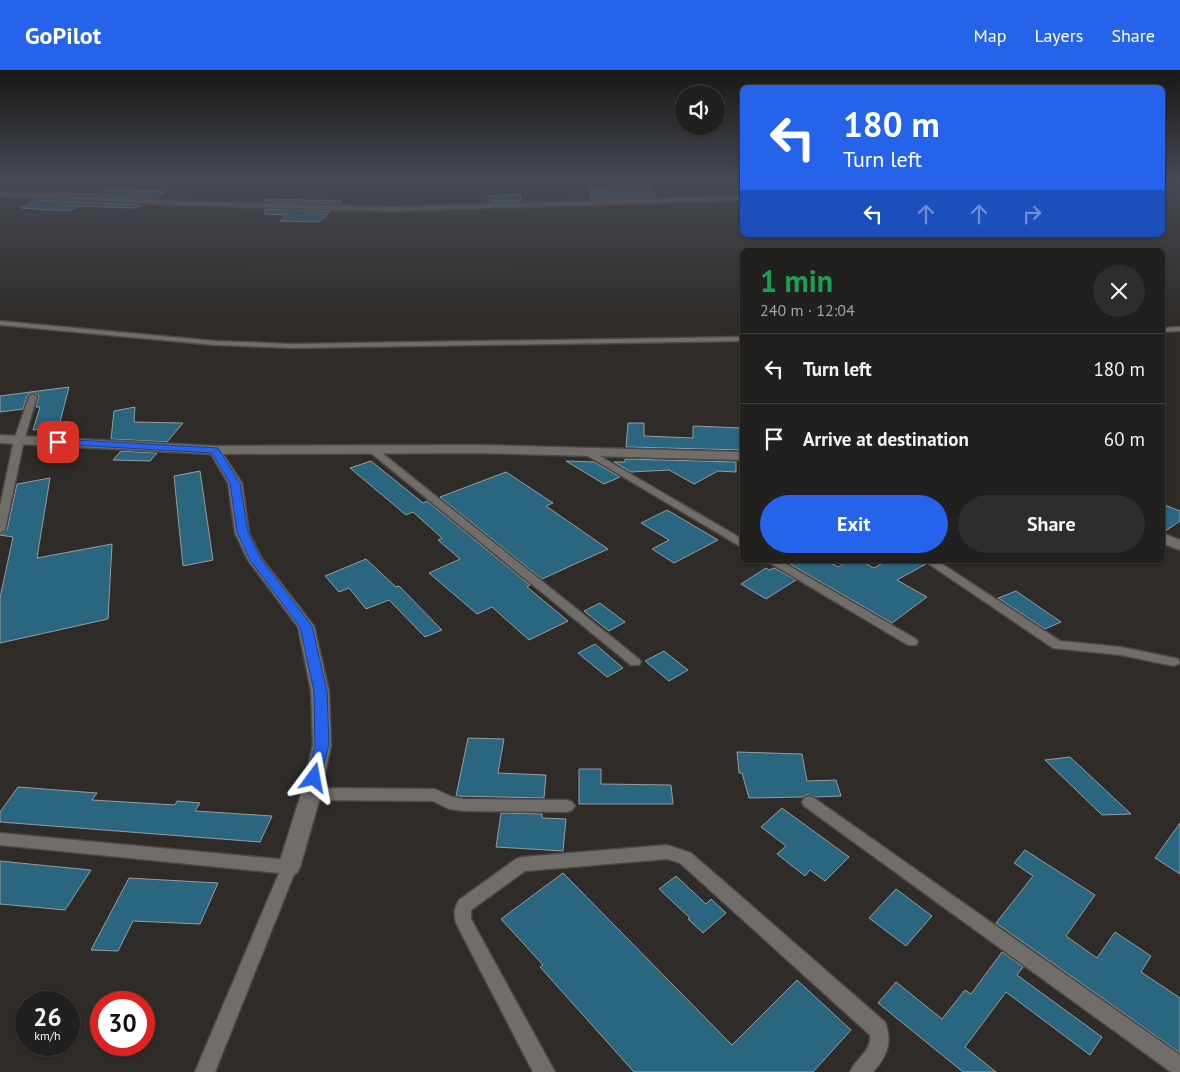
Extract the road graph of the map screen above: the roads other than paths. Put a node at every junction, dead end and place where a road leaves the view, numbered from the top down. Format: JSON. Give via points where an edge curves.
{"nodes":[{"id":1,"x":0,"y":323,"type":"edge"},
{"id":2,"x":1180,"y":329,"type":"edge"},
{"id":3,"x":1165,"y":330,"type":"edge"},
{"id":4,"x":740,"y":339,"type":"edge"},
{"id":5,"x":33,"y":397,"type":"dead end"},
{"id":6,"x":0,"y":439,"type":"edge"},
{"id":7,"x":19,"y":440,"type":"junction"},
{"id":8,"x":215,"y":450,"type":"junction"},
{"id":9,"x":374,"y":451,"type":"junction"},
{"id":10,"x":586,"y":451,"type":"junction"},
{"id":11,"x":740,"y":456,"type":"edge"},
{"id":12,"x":0,"y":530,"type":"edge"},
{"id":13,"x":1165,"y":538,"type":"edge"},
{"id":14,"x":740,"y":542,"type":"edge"},
{"id":15,"x":1180,"y":546,"type":"edge"},
{"id":16,"x":776,"y":563,"type":"edge"},
{"id":17,"x":934,"y":563,"type":"edge"},
{"id":18,"x":912,"y":642,"type":"dead end"},
{"id":19,"x":635,"y":662,"type":"dead end"},
{"id":20,"x":1174,"y":662,"type":"dead end"},
{"id":21,"x":310,"y":794,"type":"junction"},
{"id":22,"x":810,"y":802,"type":"dead end"},
{"id":23,"x":567,"y":806,"type":"dead end"},
{"id":24,"x":0,"y":839,"type":"edge"},
{"id":25,"x":289,"y":867,"type":"junction"},
{"id":26,"x":1180,"y":1067,"type":"edge"},
{"id":27,"x":205,"y":1072,"type":"edge"},
{"id":28,"x":545,"y":1072,"type":"edge"},
{"id":29,"x":860,"y":1072,"type":"edge"}],
"edges":[{"from":1,"to":4,"type":"lane","via":[[215,344],[292,346]]},
{"from":2,"to":3,"type":"lane"},
{"from":5,"to":7,"type":"lane"},
{"from":6,"to":7,"type":"street"},
{"from":7,"to":8,"type":"street"},
{"from":7,"to":12,"type":"lane"},
{"from":8,"to":9,"type":"street"},
{"from":8,"to":21,"type":"street","via":[[235,483],[242,532],[255,560],[306,626],[320,691],[322,745]]},
{"from":9,"to":10,"type":"street"},
{"from":9,"to":19,"type":"lane"},
{"from":10,"to":11,"type":"street"},
{"from":10,"to":14,"type":"lane"},
{"from":13,"to":15,"type":"street"},
{"from":16,"to":18,"type":"lane"},
{"from":17,"to":20,"type":"lane","via":[[1058,645]]},
{"from":21,"to":23,"type":"lane","via":[[435,795],[449,803],[464,805]]},
{"from":21,"to":25,"type":"street"},
{"from":22,"to":26,"type":"lane"},
{"from":24,"to":25,"type":"lane"},
{"from":25,"to":27,"type":"lane"},
{"from":28,"to":29,"type":"lane","via":[[463,920],[462,910],[522,864],[667,852],[685,858],[878,1029],[881,1045]]}]}
